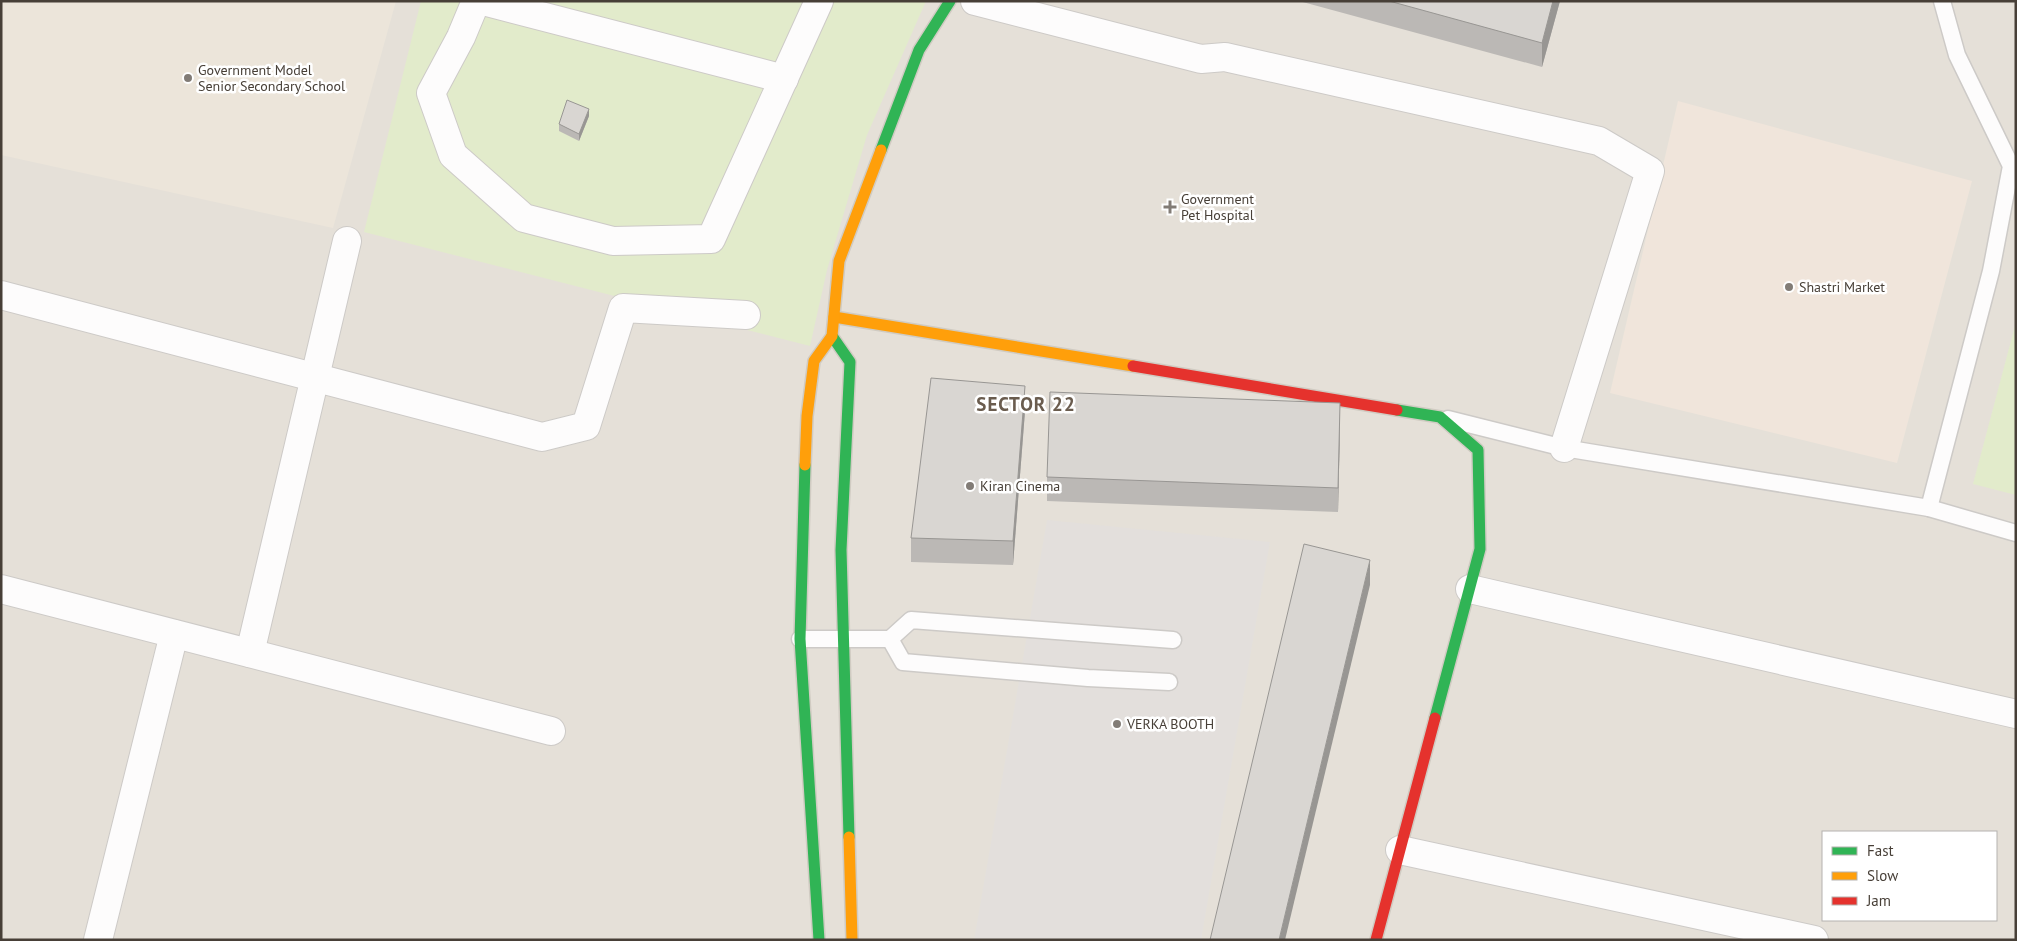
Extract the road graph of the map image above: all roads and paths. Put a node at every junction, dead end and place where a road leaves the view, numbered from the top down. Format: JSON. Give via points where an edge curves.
{"nodes":[{"id":1,"x":476,"y":1,"type":"edge"},
{"id":2,"x":483,"y":1,"type":"edge"},
{"id":3,"x":820,"y":1,"type":"edge"},
{"id":4,"x":950,"y":1,"type":"edge"},
{"id":5,"x":975,"y":1,"type":"edge"},
{"id":6,"x":1942,"y":1,"type":"edge"},
{"id":7,"x":784,"y":78,"type":"junction"},
{"id":8,"x":347,"y":241,"type":"dead end"},
{"id":9,"x":1,"y":295,"type":"edge"},
{"id":10,"x":746,"y":315,"type":"dead end"},
{"id":11,"x":834,"y":317,"type":"junction"},
{"id":12,"x":832,"y":336,"type":"junction"},
{"id":13,"x":315,"y":376,"type":"junction"},
{"id":14,"x":1440,"y":417,"type":"junction"},
{"id":15,"x":1564,"y":448,"type":"junction"},
{"id":16,"x":1929,"y":508,"type":"junction"},
{"id":17,"x":2016,"y":533,"type":"edge"},
{"id":18,"x":1,"y":589,"type":"edge"},
{"id":19,"x":1470,"y":589,"type":"junction"},
{"id":20,"x":174,"y":634,"type":"junction"},
{"id":21,"x":844,"y":639,"type":"junction"},
{"id":22,"x":890,"y":639,"type":"junction"},
{"id":23,"x":800,"y":640,"type":"junction"},
{"id":24,"x":1173,"y":640,"type":"dead end"},
{"id":25,"x":250,"y":653,"type":"junction"},
{"id":26,"x":1169,"y":682,"type":"dead end"},
{"id":27,"x":2016,"y":714,"type":"edge"},
{"id":28,"x":551,"y":731,"type":"dead end"},
{"id":29,"x":1400,"y":850,"type":"junction"},
{"id":30,"x":98,"y":940,"type":"edge"},
{"id":31,"x":819,"y":940,"type":"edge"},
{"id":32,"x":852,"y":940,"type":"edge"},
{"id":33,"x":1376,"y":940,"type":"edge"},
{"id":34,"x":1814,"y":940,"type":"edge"}],
"edges":[{"from":1,"to":7,"type":"street","via":[[461,38],[431,93],[453,155],[524,218],[614,241],[711,239]]},
{"from":2,"to":7,"type":"street"},
{"from":3,"to":7,"type":"street"},
{"from":4,"to":11,"type":"street","via":[[919,50],[839,261]]},
{"from":5,"to":15,"type":"street","via":[[1201,59],[1225,57],[1599,141],[1650,171]]},
{"from":6,"to":16,"type":"lane","via":[[1957,56],[2011,166],[1990,271]]},
{"from":8,"to":13,"type":"street"},
{"from":9,"to":13,"type":"street"},
{"from":10,"to":13,"type":"street","via":[[623,308],[586,426],[542,437]]},
{"from":11,"to":12,"type":"street"},
{"from":11,"to":14,"type":"street"},
{"from":12,"to":21,"type":"street","via":[[850,362],[841,550]]},
{"from":12,"to":23,"type":"street","via":[[814,361],[807,416]]},
{"from":13,"to":25,"type":"street"},
{"from":14,"to":15,"type":"lane"},
{"from":14,"to":19,"type":"street","via":[[1478,450],[1480,549]]},
{"from":15,"to":16,"type":"lane"},
{"from":16,"to":17,"type":"lane"},
{"from":18,"to":20,"type":"street"},
{"from":19,"to":27,"type":"street"},
{"from":19,"to":29,"type":"street"},
{"from":20,"to":25,"type":"street"},
{"from":20,"to":30,"type":"street"},
{"from":21,"to":22,"type":"lane"},
{"from":21,"to":23,"type":"lane"},
{"from":21,"to":32,"type":"street"},
{"from":22,"to":24,"type":"lane","via":[[911,620]]},
{"from":22,"to":26,"type":"lane","via":[[904,662]]},
{"from":23,"to":31,"type":"street"},
{"from":25,"to":28,"type":"street"},
{"from":29,"to":33,"type":"street"},
{"from":29,"to":34,"type":"street"}]}
